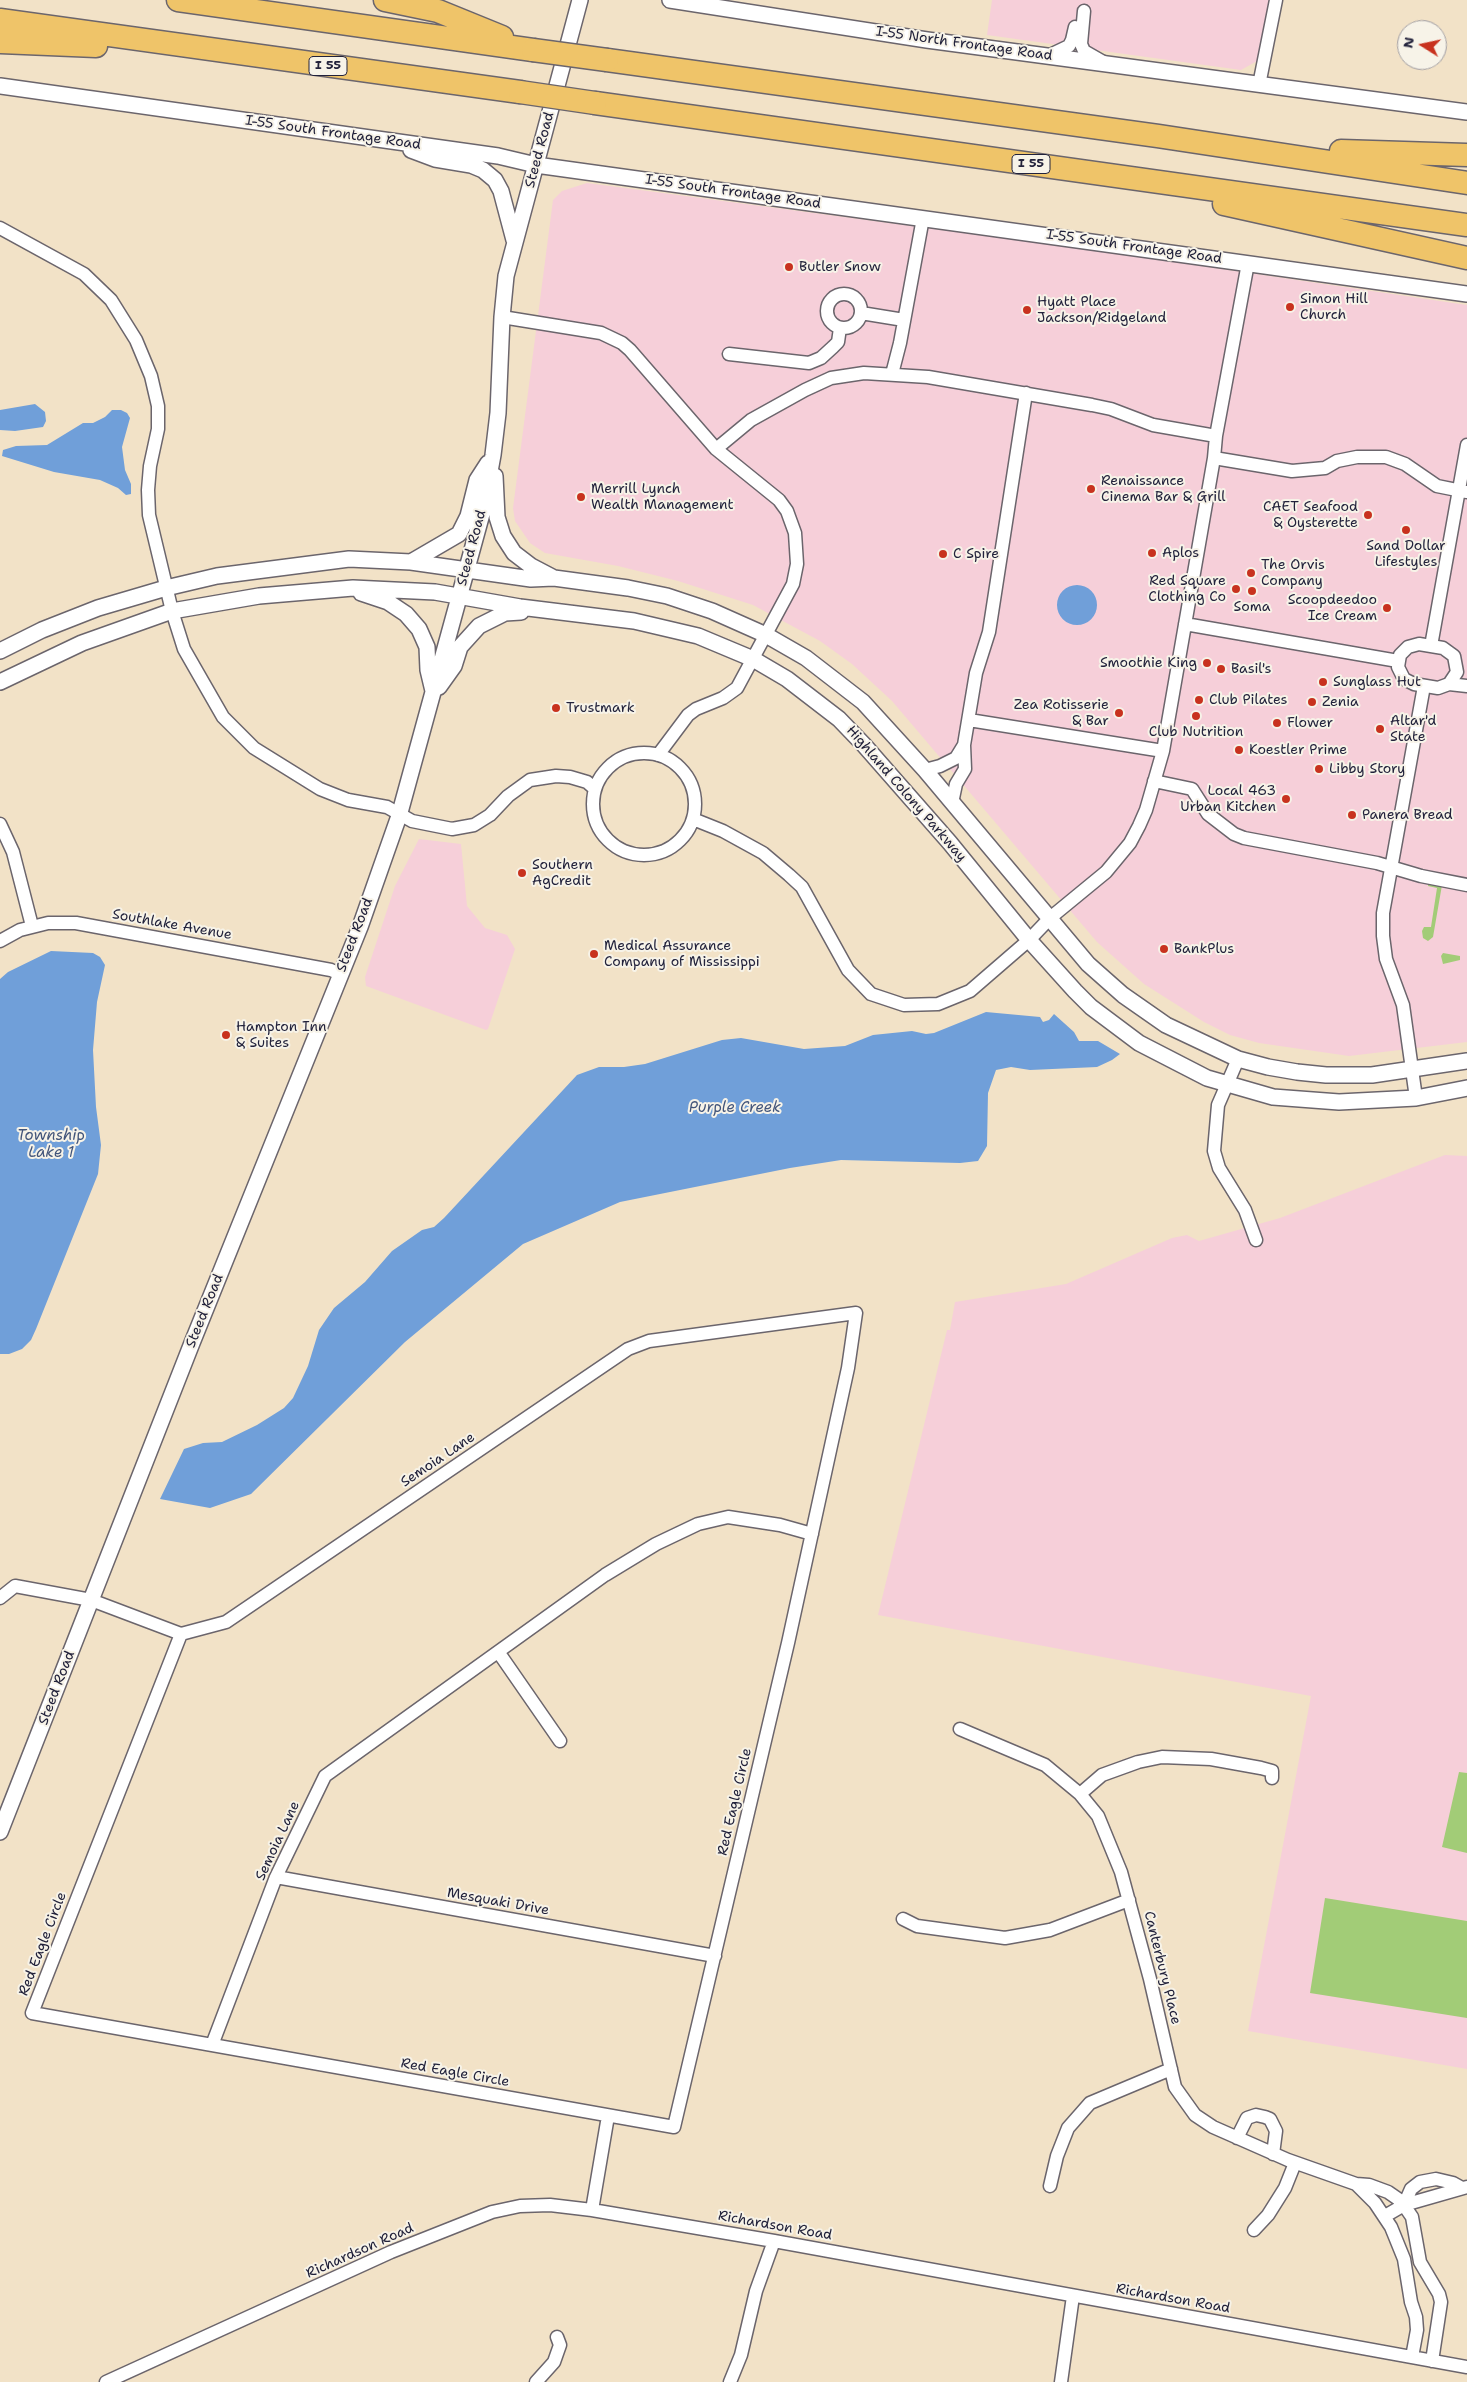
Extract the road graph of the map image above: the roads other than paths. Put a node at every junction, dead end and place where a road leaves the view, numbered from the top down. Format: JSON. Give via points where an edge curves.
{"nodes":[{"id":1,"x":178,"y":0,"type":"edge"},
{"id":2,"x":385,"y":0,"type":"edge"},
{"id":3,"x":580,"y":0,"type":"edge"},
{"id":4,"x":672,"y":0,"type":"edge"},
{"id":5,"x":1276,"y":0,"type":"edge"},
{"id":6,"x":0,"y":20,"type":"edge"},
{"id":7,"x":136,"y":39,"type":"junction"},
{"id":8,"x":0,"y":42,"type":"edge"},
{"id":9,"x":533,"y":50,"type":"junction"},
{"id":10,"x":1048,"y":56,"type":"junction"},
{"id":11,"x":1105,"y":64,"type":"junction"},
{"id":12,"x":1259,"y":85,"type":"junction"},
{"id":13,"x":0,"y":86,"type":"edge"},
{"id":14,"x":1467,"y":112,"type":"edge"},
{"id":15,"x":1158,"y":136,"type":"junction"},
{"id":16,"x":389,"y":141,"type":"junction"},
{"id":17,"x":1467,"y":155,"type":"edge"},
{"id":18,"x":1012,"y":161,"type":"junction"},
{"id":19,"x":536,"y":165,"type":"junction"},
{"id":20,"x":1467,"y":183,"type":"edge"},
{"id":21,"x":923,"y":218,"type":"junction"},
{"id":22,"x":1467,"y":225,"type":"edge"},
{"id":23,"x":0,"y":228,"type":"edge"},
{"id":24,"x":514,"y":241,"type":"junction"},
{"id":25,"x":1467,"y":258,"type":"edge"},
{"id":26,"x":1248,"y":263,"type":"junction"},
{"id":27,"x":1467,"y":294,"type":"edge"},
{"id":28,"x":861,"y":313,"type":"junction"},
{"id":29,"x":502,"y":317,"type":"junction"},
{"id":30,"x":904,"y":320,"type":"junction"},
{"id":31,"x":840,"y":328,"type":"junction"},
{"id":32,"x":729,"y":354,"type":"dead end"},
{"id":33,"x":892,"y":374,"type":"junction"},
{"id":34,"x":1026,"y":393,"type":"junction"},
{"id":35,"x":1216,"y":436,"type":"junction"},
{"id":36,"x":1467,"y":445,"type":"edge"},
{"id":37,"x":716,"y":449,"type":"junction"},
{"id":38,"x":493,"y":455,"type":"junction"},
{"id":39,"x":1214,"y":458,"type":"junction"},
{"id":40,"x":1463,"y":491,"type":"edge"},
{"id":41,"x":411,"y":562,"type":"junction"},
{"id":42,"x":468,"y":568,"type":"junction"},
{"id":43,"x":554,"y":578,"type":"junction"},
{"id":44,"x":166,"y":588,"type":"junction"},
{"id":45,"x":353,"y":588,"type":"junction"},
{"id":46,"x":459,"y":597,"type":"junction"},
{"id":47,"x":172,"y":611,"type":"junction"},
{"id":48,"x":547,"y":611,"type":"junction"},
{"id":49,"x":1185,"y":624,"type":"junction"},
{"id":50,"x":766,"y":635,"type":"junction"},
{"id":51,"x":1431,"y":646,"type":"junction"},
{"id":52,"x":0,"y":651,"type":"edge"},
{"id":53,"x":1454,"y":656,"type":"junction"},
{"id":54,"x":753,"y":660,"type":"junction"},
{"id":55,"x":1467,"y":660,"type":"edge"},
{"id":56,"x":1398,"y":661,"type":"junction"},
{"id":57,"x":0,"y":682,"type":"edge"},
{"id":58,"x":1449,"y":684,"type":"junction"},
{"id":59,"x":1424,"y":686,"type":"junction"},
{"id":60,"x":1467,"y":686,"type":"edge"},
{"id":61,"x":434,"y":694,"type":"junction"},
{"id":62,"x":969,"y":720,"type":"junction"},
{"id":63,"x":964,"y":744,"type":"junction"},
{"id":64,"x":1163,"y":751,"type":"junction"},
{"id":65,"x":658,"y":755,"type":"junction"},
{"id":66,"x":925,"y":770,"type":"junction"},
{"id":67,"x":1154,"y":781,"type":"junction"},
{"id":68,"x":595,"y":789,"type":"junction"},
{"id":69,"x":952,"y":803,"type":"junction"},
{"id":70,"x":399,"y":816,"type":"junction"},
{"id":71,"x":693,"y":820,"type":"junction"},
{"id":72,"x":0,"y":824,"type":"edge"},
{"id":73,"x":1392,"y":867,"type":"junction"},
{"id":74,"x":1467,"y":885,"type":"edge"},
{"id":75,"x":1050,"y":918,"type":"junction"},
{"id":76,"x":32,"y":926,"type":"junction"},
{"id":77,"x":1030,"y":940,"type":"junction"},
{"id":78,"x":0,"y":941,"type":"edge"},
{"id":79,"x":340,"y":974,"type":"junction"},
{"id":80,"x":1238,"y":1059,"type":"junction"},
{"id":81,"x":1467,"y":1061,"type":"edge"},
{"id":82,"x":1411,"y":1069,"type":"junction"},
{"id":83,"x":1228,"y":1084,"type":"junction"},
{"id":84,"x":1467,"y":1088,"type":"edge"},
{"id":85,"x":1416,"y":1098,"type":"junction"},
{"id":86,"x":1256,"y":1240,"type":"dead end"},
{"id":87,"x":848,"y":1368,"type":"joint"},
{"id":88,"x":812,"y":1534,"type":"junction"},
{"id":89,"x":0,"y":1598,"type":"edge"},
{"id":90,"x":91,"y":1600,"type":"junction"},
{"id":91,"x":181,"y":1634,"type":"junction"},
{"id":92,"x":499,"y":1653,"type":"junction"},
{"id":93,"x":960,"y":1730,"type":"dead end"},
{"id":94,"x":560,"y":1741,"type":"dead end"},
{"id":95,"x":1272,"y":1778,"type":"dead end"},
{"id":96,"x":1080,"y":1794,"type":"junction"},
{"id":97,"x":0,"y":1832,"type":"edge"},
{"id":98,"x":276,"y":1877,"type":"junction"},
{"id":99,"x":1129,"y":1900,"type":"junction"},
{"id":100,"x":903,"y":1919,"type":"dead end"},
{"id":101,"x":715,"y":1956,"type":"junction"},
{"id":102,"x":212,"y":2045,"type":"junction"},
{"id":103,"x":1171,"y":2069,"type":"junction"},
{"id":104,"x":608,"y":2116,"type":"junction"},
{"id":105,"x":1237,"y":2138,"type":"junction"},
{"id":106,"x":1273,"y":2154,"type":"junction"},
{"id":107,"x":1295,"y":2163,"type":"junction"},
{"id":108,"x":1356,"y":2184,"type":"junction"},
{"id":109,"x":1050,"y":2186,"type":"dead end"},
{"id":110,"x":1464,"y":2188,"type":"edge"},
{"id":111,"x":1404,"y":2204,"type":"junction"},
{"id":112,"x":592,"y":2210,"type":"junction"},
{"id":113,"x":1385,"y":2216,"type":"junction"},
{"id":114,"x":1254,"y":2230,"type":"dead end"},
{"id":115,"x":774,"y":2241,"type":"junction"},
{"id":116,"x":1073,"y":2296,"type":"junction"},
{"id":117,"x":557,"y":2337,"type":"dead end"},
{"id":118,"x":1412,"y":2357,"type":"junction"},
{"id":119,"x":1432,"y":2361,"type":"junction"},
{"id":120,"x":1467,"y":2367,"type":"edge"},
{"id":121,"x":106,"y":2382,"type":"edge"},
{"id":122,"x":536,"y":2382,"type":"edge"},
{"id":123,"x":730,"y":2382,"type":"edge"},
{"id":124,"x":1061,"y":2382,"type":"edge"}],
"edges":[{"from":1,"to":9,"type":"highway"},
{"from":2,"to":9,"type":"highway","via":[[438,11]]},
{"from":3,"to":19,"type":"street","name":"Steed Road"},
{"from":4,"to":10,"type":"street","name":"I-55 North Frontage Road"},
{"from":5,"to":12,"type":"street"},
{"from":6,"to":7,"type":"highway","number":"I 55"},
{"from":7,"to":8,"type":"highway","via":[[91,46]]},
{"from":7,"to":18,"type":"highway","number":"I 55","bridge":true},
{"from":9,"to":15,"type":"highway","bridge":true},
{"from":10,"to":11,"type":"street","name":"I-55 North Frontage Road"},
{"from":10,"to":11,"type":"street","via":[[1070,44],[1081,10],[1084,51]]},
{"from":11,"to":12,"type":"street","name":"I-55 North Frontage Road"},
{"from":12,"to":14,"type":"street","name":"I-55 North Frontage Road"},
{"from":13,"to":16,"type":"street","name":"I-55 South Frontage Road"},
{"from":15,"to":17,"type":"highway","via":[[1348,152]]},
{"from":15,"to":20,"type":"highway"},
{"from":16,"to":19,"type":"street","name":"I-55 South Frontage Road","via":[[498,156]]},
{"from":16,"to":24,"type":"street","via":[[435,159],[471,165],[496,180]]},
{"from":18,"to":22,"type":"highway","number":"I 55"},
{"from":18,"to":25,"type":"highway"},
{"from":19,"to":21,"type":"street","name":"I-55 South Frontage Road"},
{"from":19,"to":24,"type":"street","name":"Steed Road"},
{"from":21,"to":26,"type":"street","name":"I-55 South Frontage Road"},
{"from":21,"to":30,"type":"street"},
{"from":23,"to":44,"type":"street","via":[[84,274],[111,300],[136,340],[151,376],[158,406],[158,429],[148,490],[150,515]]},
{"from":24,"to":29,"type":"street","name":"Steed Road"},
{"from":26,"to":27,"type":"street","name":"I-55 South Frontage Road"},
{"from":26,"to":35,"type":"street"},
{"from":28,"to":30,"type":"street"},
{"from":28,"to":31,"type":"street","via":[[856,324]]},
{"from":28,"to":31,"type":"street","via":[[860,303],[851,295],[835,296],[828,305],[827,317]]},
{"from":29,"to":37,"type":"street","via":[[601,333],[622,343]]},
{"from":29,"to":38,"type":"street","name":"Steed Road"},
{"from":30,"to":33,"type":"street"},
{"from":31,"to":32,"type":"street","via":[[838,342],[833,348],[821,358],[809,362]]},
{"from":33,"to":34,"type":"street","via":[[928,376]]},
{"from":33,"to":37,"type":"street","via":[[851,374],[831,378],[751,420]]},
{"from":34,"to":35,"type":"street","via":[[1111,409],[1153,425]]},
{"from":34,"to":62,"type":"street","via":[[989,632],[976,673]]},
{"from":35,"to":39,"type":"street"},
{"from":36,"to":40,"type":"street"},
{"from":37,"to":50,"type":"street","via":[[779,500],[787,510],[795,532],[798,544],[796,574]]},
{"from":38,"to":41,"type":"street","via":[[477,480],[468,516],[459,534]]},
{"from":38,"to":42,"type":"street","name":"Steed Road"},
{"from":38,"to":43,"type":"street","via":[[497,517],[502,536],[514,553]]},
{"from":39,"to":40,"type":"street","via":[[1292,471],[1325,468],[1357,456],[1386,457],[1405,464],[1437,486]]},
{"from":39,"to":49,"type":"street"},
{"from":40,"to":51,"type":"street"},
{"from":41,"to":42,"type":"street","name":"Highland Colony Parkway"},
{"from":41,"to":44,"type":"street","name":"Highland Colony Parkway","via":[[349,559],[301,563],[217,576]]},
{"from":42,"to":43,"type":"street","name":"Highland Colony Parkway","via":[[531,579]]},
{"from":42,"to":46,"type":"street","name":"Steed Road"},
{"from":43,"to":50,"type":"street","name":"Highland Colony Parkway","via":[[667,596],[712,610]]},
{"from":44,"to":47,"type":"street"},
{"from":44,"to":52,"type":"street","name":"Highland Colony Parkway","via":[[98,608]]},
{"from":45,"to":46,"type":"street","name":"Highland Colony Parkway","via":[[435,592]]},
{"from":45,"to":47,"type":"street","name":"Highland Colony Parkway","via":[[259,596]]},
{"from":45,"to":61,"type":"street","via":[[368,597],[388,602],[406,614],[419,629],[427,647]]},
{"from":46,"to":48,"type":"street","name":"Highland Colony Parkway"},
{"from":46,"to":61,"type":"street","name":"Steed Road"},
{"from":47,"to":57,"type":"street","name":"Highland Colony Parkway","via":[[82,643]]},
{"from":47,"to":70,"type":"street","via":[[188,657],[223,717],[254,748],[320,789],[348,800],[387,807]]},
{"from":48,"to":54,"type":"street","name":"Highland Colony Parkway","via":[[634,621],[698,636]]},
{"from":48,"to":61,"type":"street","via":[[505,613],[479,626],[460,648],[454,666]]},
{"from":49,"to":56,"type":"street"},
{"from":49,"to":64,"type":"street"},
{"from":50,"to":54,"type":"street"},
{"from":50,"to":66,"type":"street","name":"Highland Colony Parkway","via":[[806,658],[863,702]]},
{"from":51,"to":53,"type":"street","via":[[1443,648]]},
{"from":51,"to":56,"type":"street","via":[[1418,644],[1408,647]]},
{"from":53,"to":55,"type":"street"},
{"from":53,"to":58,"type":"street","via":[[1457,672]]},
{"from":54,"to":65,"type":"street","via":[[736,688],[688,715]]},
{"from":54,"to":77,"type":"street","name":"Highland Colony Parkway","via":[[787,679],[839,719],[950,843]]},
{"from":56,"to":59,"type":"street","via":[[1404,679]]},
{"from":58,"to":59,"type":"street","via":[[1438,688]]},
{"from":58,"to":60,"type":"street"},
{"from":59,"to":73,"type":"street"},
{"from":61,"to":70,"type":"street","name":"Steed Road"},
{"from":62,"to":63,"type":"street"},
{"from":62,"to":64,"type":"street"},
{"from":63,"to":66,"type":"street","via":[[956,758]]},
{"from":63,"to":69,"type":"street","via":[[965,769],[956,784]]},
{"from":64,"to":67,"type":"street"},
{"from":65,"to":68,"type":"street","via":[[625,756],[608,768]]},
{"from":65,"to":71,"type":"street","via":[[678,764],[690,781]]},
{"from":66,"to":69,"type":"street","name":"Highland Colony Parkway"},
{"from":67,"to":73,"type":"street","via":[[1192,790],[1214,820],[1244,838]]},
{"from":67,"to":75,"type":"street","via":[[1139,826],[1119,859]]},
{"from":68,"to":70,"type":"street","via":[[587,782],[570,777],[530,780],[490,815],[474,825],[452,829]]},
{"from":68,"to":71,"type":"street","via":[[594,806],[599,827],[605,837],[621,849],[646,854],[663,852],[681,839]]},
{"from":69,"to":75,"type":"street","name":"Highland Colony Parkway"},
{"from":70,"to":79,"type":"street","name":"Steed Road"},
{"from":71,"to":77,"type":"street","via":[[723,831],[763,853],[802,887],[848,970],[871,994],[904,1005],[938,1004],[970,991]]},
{"from":72,"to":76,"type":"street","via":[[13,852]]},
{"from":73,"to":74,"type":"street"},
{"from":73,"to":82,"type":"street","via":[[1383,913],[1383,936],[1386,959],[1403,1006]]},
{"from":75,"to":77,"type":"street"},
{"from":75,"to":80,"type":"street","name":"Highland Colony Parkway","via":[[1088,964],[1123,996],[1166,1026]]},
{"from":76,"to":78,"type":"street","name":"Southlake Avenue"},
{"from":76,"to":79,"type":"street","name":"Southlake Avenue","via":[[48,922],[86,925]]},
{"from":77,"to":83,"type":"street","name":"Highland Colony Parkway","via":[[1075,991],[1123,1032],[1180,1066]]},
{"from":79,"to":90,"type":"street","name":"Steed Road"},
{"from":80,"to":82,"type":"street","name":"Highland Colony Parkway","via":[[1268,1067],[1326,1075],[1372,1075]]},
{"from":80,"to":83,"type":"street"},
{"from":81,"to":82,"type":"street","name":"Highland Colony Parkway"},
{"from":82,"to":85,"type":"street"},
{"from":83,"to":85,"type":"street","name":"Highland Colony Parkway","via":[[1273,1097],[1338,1102]]},
{"from":83,"to":86,"type":"street","via":[[1218,1105],[1214,1151],[1219,1168],[1245,1210]]},
{"from":84,"to":85,"type":"street","name":"Highland Colony Parkway"},
{"from":87,"to":88,"type":"street","name":"Red Eagle Circle"},
{"from":87,"to":91,"type":"street","name":"Semoia Lane","via":[[856,1313],[649,1341],[628,1349],[226,1622]]},
{"from":88,"to":92,"type":"street","via":[[780,1525],[728,1518],[698,1524],[656,1544],[605,1576]]},
{"from":88,"to":101,"type":"street","name":"Red Eagle Circle"},
{"from":89,"to":90,"type":"street","via":[[15,1586]]},
{"from":90,"to":91,"type":"street"},
{"from":90,"to":97,"type":"street","name":"Steed Road"},
{"from":91,"to":102,"type":"street","name":"Red Eagle Circle","via":[[32,2013]]},
{"from":92,"to":94,"type":"street"},
{"from":92,"to":98,"type":"street","name":"Semoia Lane","via":[[326,1776]]},
{"from":93,"to":96,"type":"street","name":"Canterbury Place","via":[[1045,1765]]},
{"from":95,"to":96,"type":"street","via":[[1272,1772],[1260,1768],[1211,1759],[1162,1757],[1102,1775]]},
{"from":96,"to":99,"type":"street","name":"Canterbury Place","via":[[1098,1816],[1122,1872]]},
{"from":98,"to":101,"type":"street","name":"Mesquaki Drive"},
{"from":98,"to":102,"type":"street","name":"Semoia Lane"},
{"from":99,"to":100,"type":"street","via":[[1050,1930],[1005,1938],[917,1926]]},
{"from":99,"to":103,"type":"street","name":"Canterbury Place"},
{"from":101,"to":104,"type":"street","name":"Red Eagle Circle","via":[[674,2127]]},
{"from":102,"to":104,"type":"street","name":"Red Eagle Circle"},
{"from":103,"to":105,"type":"street","name":"Canterbury Place","via":[[1175,2088],[1195,2116]]},
{"from":103,"to":109,"type":"street","via":[[1090,2104],[1068,2128]]},
{"from":104,"to":112,"type":"street"},
{"from":105,"to":106,"type":"street","name":"Canterbury Place"},
{"from":105,"to":106,"type":"street","via":[[1247,2118],[1256,2115],[1270,2119],[1276,2131]]},
{"from":106,"to":107,"type":"street","name":"Canterbury Place"},
{"from":107,"to":108,"type":"street","name":"Canterbury Place"},
{"from":107,"to":114,"type":"street","via":[[1285,2188]]},
{"from":108,"to":111,"type":"street","name":"Canterbury Place","via":[[1379,2188]]},
{"from":108,"to":113,"type":"street","name":"Canterbury Place"},
{"from":110,"to":111,"type":"street"},
{"from":111,"to":113,"type":"street"},
{"from":111,"to":119,"type":"street","via":[[1412,2218],[1420,2262],[1441,2302]]},
{"from":112,"to":115,"type":"street","name":"Richardson Road"},
{"from":112,"to":121,"type":"street","name":"Richardson Road","via":[[550,2205],[520,2206],[492,2212],[391,2252]]},
{"from":113,"to":118,"type":"street","name":"Canterbury Place","via":[[1404,2258],[1416,2317]]},
{"from":115,"to":116,"type":"street","name":"Richardson Road"},
{"from":115,"to":123,"type":"street"},
{"from":116,"to":118,"type":"street","name":"Richardson Road"},
{"from":116,"to":124,"type":"street"},
{"from":117,"to":122,"type":"street","via":[[560,2345],[554,2362]]},
{"from":118,"to":119,"type":"street","name":"Richardson Road"},
{"from":119,"to":120,"type":"street","name":"Richardson Road"}]}
